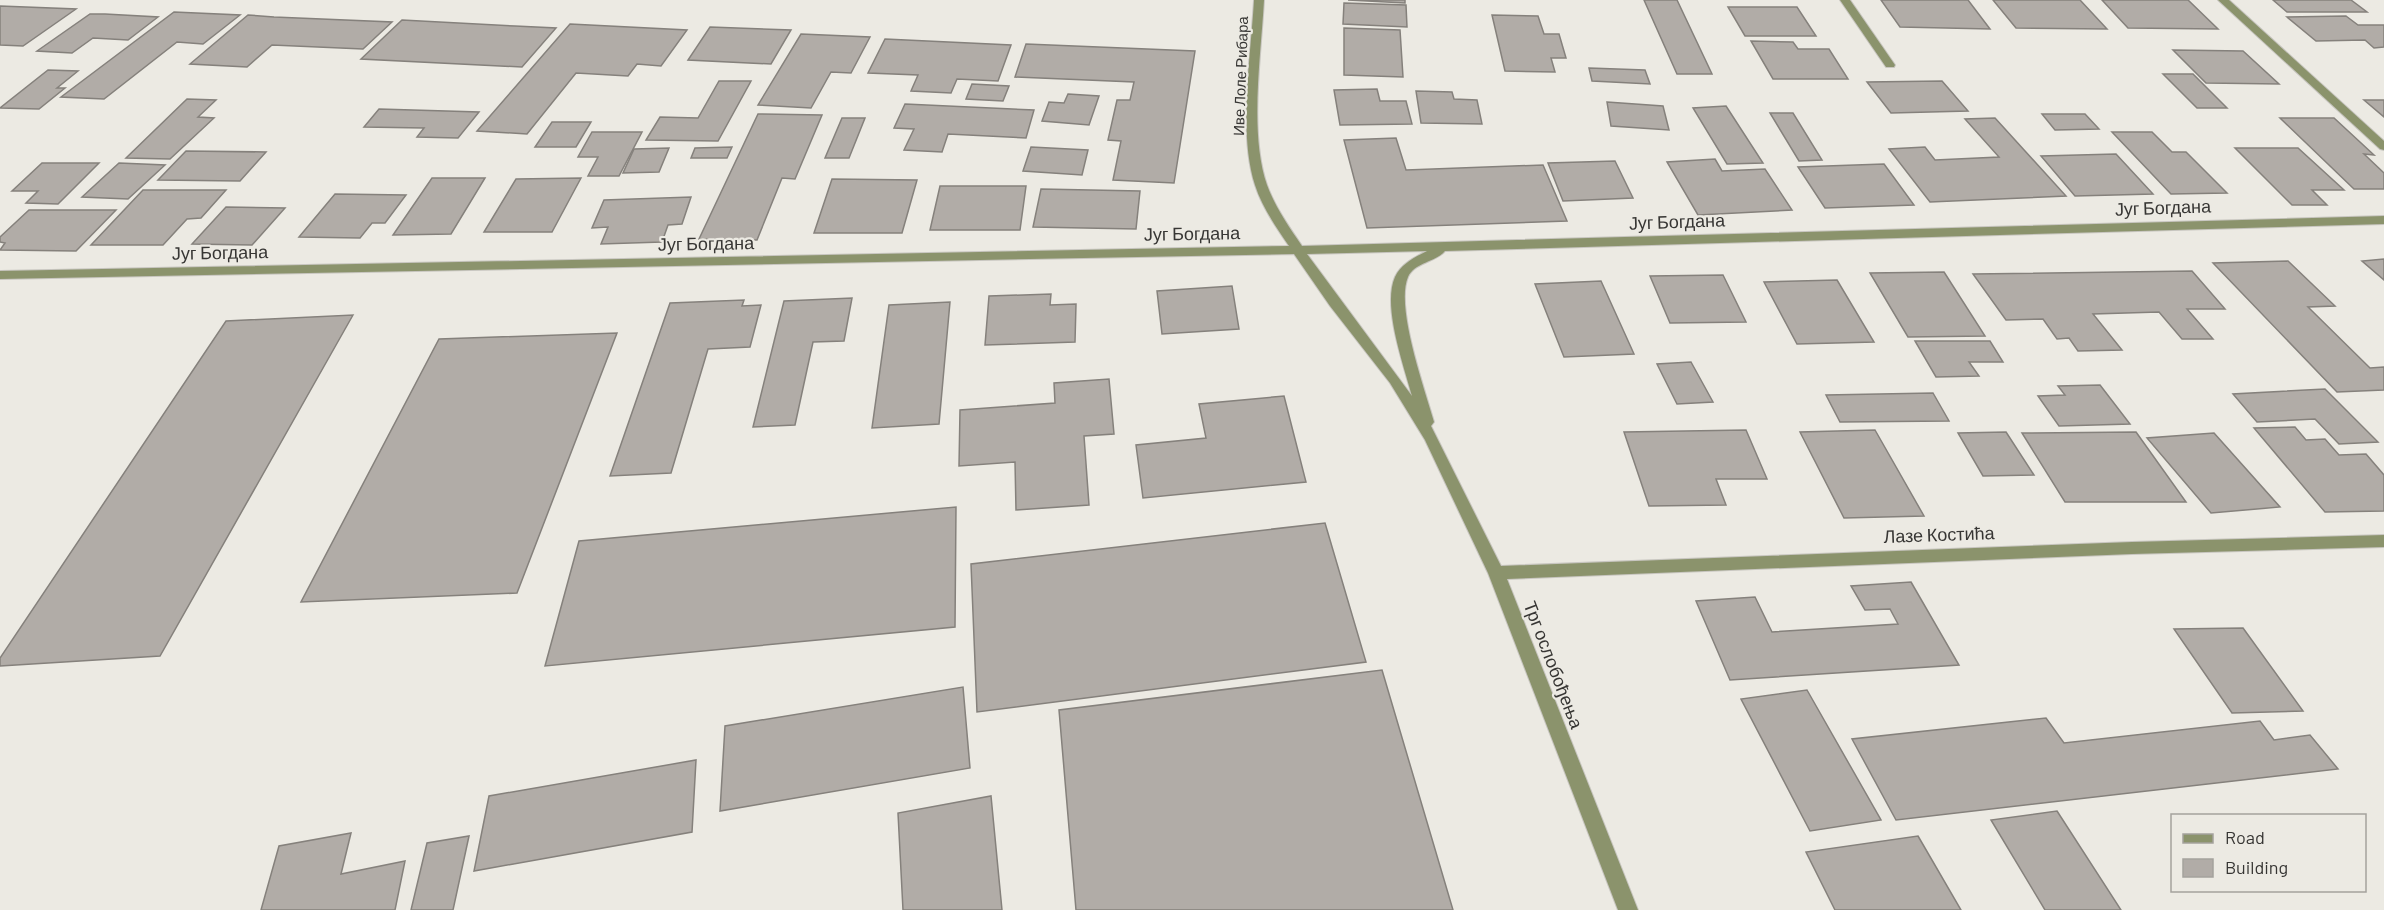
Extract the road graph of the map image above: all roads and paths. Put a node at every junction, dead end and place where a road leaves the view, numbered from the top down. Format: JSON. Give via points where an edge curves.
{"nodes":[{"id":1,"x":1259,"y":0,"type":"edge"},
{"id":2,"x":1845,"y":0,"type":"edge"},
{"id":3,"x":2223,"y":0,"type":"edge"},
{"id":4,"x":1890,"y":65,"type":"dead end"},
{"id":5,"x":2384,"y":147,"type":"edge"},
{"id":6,"x":2384,"y":220,"type":"edge"},
{"id":7,"x":1448,"y":247,"type":"junction"},
{"id":8,"x":1298,"y":250,"type":"junction"},
{"id":9,"x":0,"y":275,"type":"edge"},
{"id":10,"x":1432,"y":439,"type":"junction"},
{"id":11,"x":2384,"y":541,"type":"edge"},
{"id":12,"x":1496,"y":573,"type":"junction"},
{"id":13,"x":1628,"y":910,"type":"edge"}],
"edges":[{"from":1,"to":8,"type":"street","name":"Иве Лоле Рибара","via":[[1252,136],[1261,185]]},
{"from":2,"to":4,"type":"street"},
{"from":3,"to":5,"type":"street"},
{"from":6,"to":7,"type":"street","name":"Југ Богдана"},
{"from":7,"to":8,"type":"street","name":"Југ Богдана"},
{"from":7,"to":10,"type":"street","name":"Трг ослобођења","via":[[1418,260],[1402,278],[1398,301]]},
{"from":8,"to":9,"type":"street","name":"Југ Богдана"},
{"from":8,"to":10,"type":"street","name":"Трг ослобођења","via":[[1395,380]]},
{"from":10,"to":12,"type":"street","name":"Трг ослобођења"},
{"from":11,"to":12,"type":"street","name":"Лазе Костића"},
{"from":12,"to":13,"type":"street","name":"Трг ослобођења"}]}
